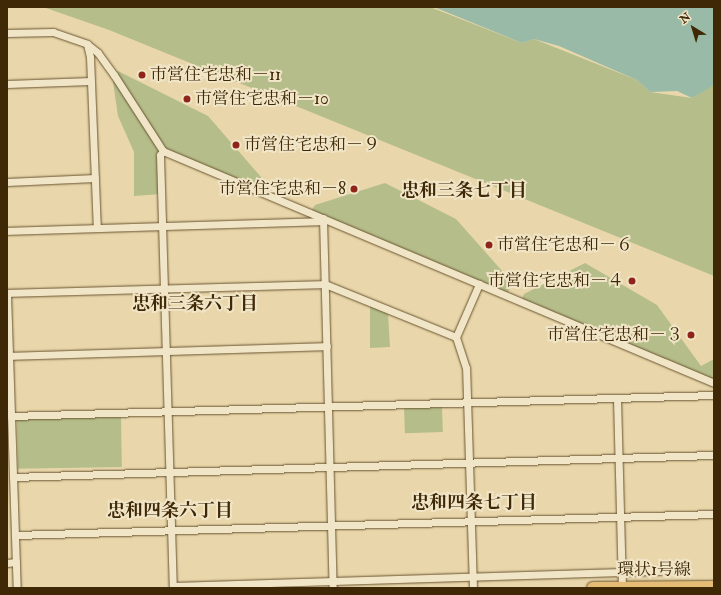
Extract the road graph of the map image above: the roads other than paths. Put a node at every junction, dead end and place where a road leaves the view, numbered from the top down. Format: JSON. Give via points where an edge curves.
{"nodes":[{"id":1,"x":7,"y":33,"type":"edge"},
{"id":2,"x":87,"y":44,"type":"junction"},
{"id":3,"x":91,"y":81,"type":"junction"},
{"id":4,"x":7,"y":84,"type":"edge"},
{"id":5,"x":163,"y":151,"type":"junction"},
{"id":6,"x":95,"y":178,"type":"junction"},
{"id":7,"x":7,"y":182,"type":"edge"},
{"id":8,"x":323,"y":220,"type":"junction"},
{"id":9,"x":163,"y":225,"type":"junction"},
{"id":10,"x":97,"y":228,"type":"junction"},
{"id":11,"x":7,"y":231,"type":"edge"},
{"id":12,"x":326,"y":284,"type":"junction"},
{"id":13,"x":479,"y":284,"type":"junction"},
{"id":14,"x":165,"y":288,"type":"junction"},
{"id":15,"x":7,"y":294,"type":"edge"},
{"id":16,"x":8,"y":328,"type":"edge"},
{"id":17,"x":456,"y":338,"type":"junction"},
{"id":18,"x":327,"y":346,"type":"junction"},
{"id":19,"x":167,"y":350,"type":"junction"},
{"id":20,"x":9,"y":356,"type":"junction"},
{"id":21,"x":714,"y":383,"type":"edge"},
{"id":22,"x":714,"y":395,"type":"edge"},
{"id":23,"x":617,"y":398,"type":"junction"},
{"id":24,"x":468,"y":403,"type":"junction"},
{"id":25,"x":328,"y":407,"type":"junction"},
{"id":26,"x":168,"y":412,"type":"junction"},
{"id":27,"x":11,"y":416,"type":"junction"},
{"id":28,"x":9,"y":424,"type":"edge"},
{"id":29,"x":714,"y":456,"type":"edge"},
{"id":30,"x":619,"y":457,"type":"junction"},
{"id":31,"x":469,"y":462,"type":"junction"},
{"id":32,"x":330,"y":467,"type":"junction"},
{"id":33,"x":170,"y":471,"type":"junction"},
{"id":34,"x":11,"y":474,"type":"edge"},
{"id":35,"x":714,"y":514,"type":"edge"},
{"id":36,"x":621,"y":517,"type":"junction"},
{"id":37,"x":11,"y":518,"type":"edge"},
{"id":38,"x":471,"y":521,"type":"junction"},
{"id":39,"x":332,"y":526,"type":"junction"},
{"id":40,"x":172,"y":529,"type":"junction"},
{"id":41,"x":15,"y":535,"type":"junction"},
{"id":42,"x":16,"y":562,"type":"junction"},
{"id":43,"x":7,"y":563,"type":"edge"},
{"id":44,"x":662,"y":571,"type":"dead end"},
{"id":45,"x":621,"y":572,"type":"junction"},
{"id":46,"x":472,"y":578,"type":"junction"},
{"id":47,"x":333,"y":585,"type":"edge"},
{"id":48,"x":173,"y":587,"type":"edge"},
{"id":49,"x":714,"y":587,"type":"edge"},
{"id":50,"x":17,"y":588,"type":"edge"},
{"id":51,"x":473,"y":588,"type":"edge"},
{"id":52,"x":594,"y":588,"type":"edge"},
{"id":53,"x":622,"y":588,"type":"edge"}],
"edges":[{"from":1,"to":2,"type":"street","via":[[53,32]]},
{"from":2,"to":3,"type":"street"},
{"from":2,"to":5,"type":"street","via":[[98,53],[114,75]]},
{"from":3,"to":4,"type":"street"},
{"from":3,"to":6,"type":"street"},
{"from":5,"to":8,"type":"street"},
{"from":5,"to":9,"type":"street","via":[[160,155]]},
{"from":6,"to":7,"type":"street"},
{"from":6,"to":10,"type":"street"},
{"from":8,"to":9,"type":"street"},
{"from":8,"to":12,"type":"street"},
{"from":8,"to":13,"type":"street"},
{"from":9,"to":10,"type":"street"},
{"from":9,"to":14,"type":"street"},
{"from":10,"to":11,"type":"street"},
{"from":12,"to":14,"type":"street"},
{"from":12,"to":17,"type":"street"},
{"from":12,"to":18,"type":"street"},
{"from":13,"to":17,"type":"street"},
{"from":13,"to":21,"type":"street"},
{"from":14,"to":15,"type":"street"},
{"from":14,"to":19,"type":"street"},
{"from":15,"to":16,"type":"street"},
{"from":16,"to":20,"type":"street"},
{"from":17,"to":24,"type":"street","via":[[466,368]]},
{"from":18,"to":19,"type":"street"},
{"from":18,"to":25,"type":"street"},
{"from":19,"to":20,"type":"street"},
{"from":19,"to":26,"type":"street"},
{"from":20,"to":27,"type":"street"},
{"from":22,"to":23,"type":"street"},
{"from":23,"to":24,"type":"street"},
{"from":23,"to":30,"type":"street"},
{"from":24,"to":25,"type":"street"},
{"from":24,"to":31,"type":"street"},
{"from":25,"to":26,"type":"street"},
{"from":25,"to":32,"type":"street"},
{"from":26,"to":27,"type":"street"},
{"from":26,"to":33,"type":"street"},
{"from":27,"to":28,"type":"street"},
{"from":28,"to":34,"type":"street"},
{"from":29,"to":30,"type":"street"},
{"from":30,"to":31,"type":"street"},
{"from":30,"to":36,"type":"street"},
{"from":31,"to":32,"type":"street"},
{"from":31,"to":38,"type":"street"},
{"from":32,"to":33,"type":"street"},
{"from":32,"to":39,"type":"street"},
{"from":33,"to":34,"type":"street"},
{"from":33,"to":40,"type":"street"},
{"from":34,"to":37,"type":"street"},
{"from":35,"to":36,"type":"street"},
{"from":36,"to":38,"type":"street"},
{"from":36,"to":45,"type":"street"},
{"from":37,"to":41,"type":"street"},
{"from":38,"to":39,"type":"street"},
{"from":38,"to":46,"type":"street"},
{"from":39,"to":40,"type":"street"},
{"from":39,"to":47,"type":"street"},
{"from":40,"to":41,"type":"street"},
{"from":40,"to":48,"type":"street"},
{"from":41,"to":42,"type":"street"},
{"from":42,"to":43,"type":"street"},
{"from":42,"to":50,"type":"street"},
{"from":44,"to":45,"type":"street"},
{"from":45,"to":46,"type":"street"},
{"from":45,"to":53,"type":"street"},
{"from":46,"to":47,"type":"street"},
{"from":46,"to":51,"type":"street"},
{"from":47,"to":48,"type":"street"},
{"from":49,"to":53,"type":"main road","name":"環状1号線"},
{"from":52,"to":53,"type":"main road","name":"環状1号線"}]}
